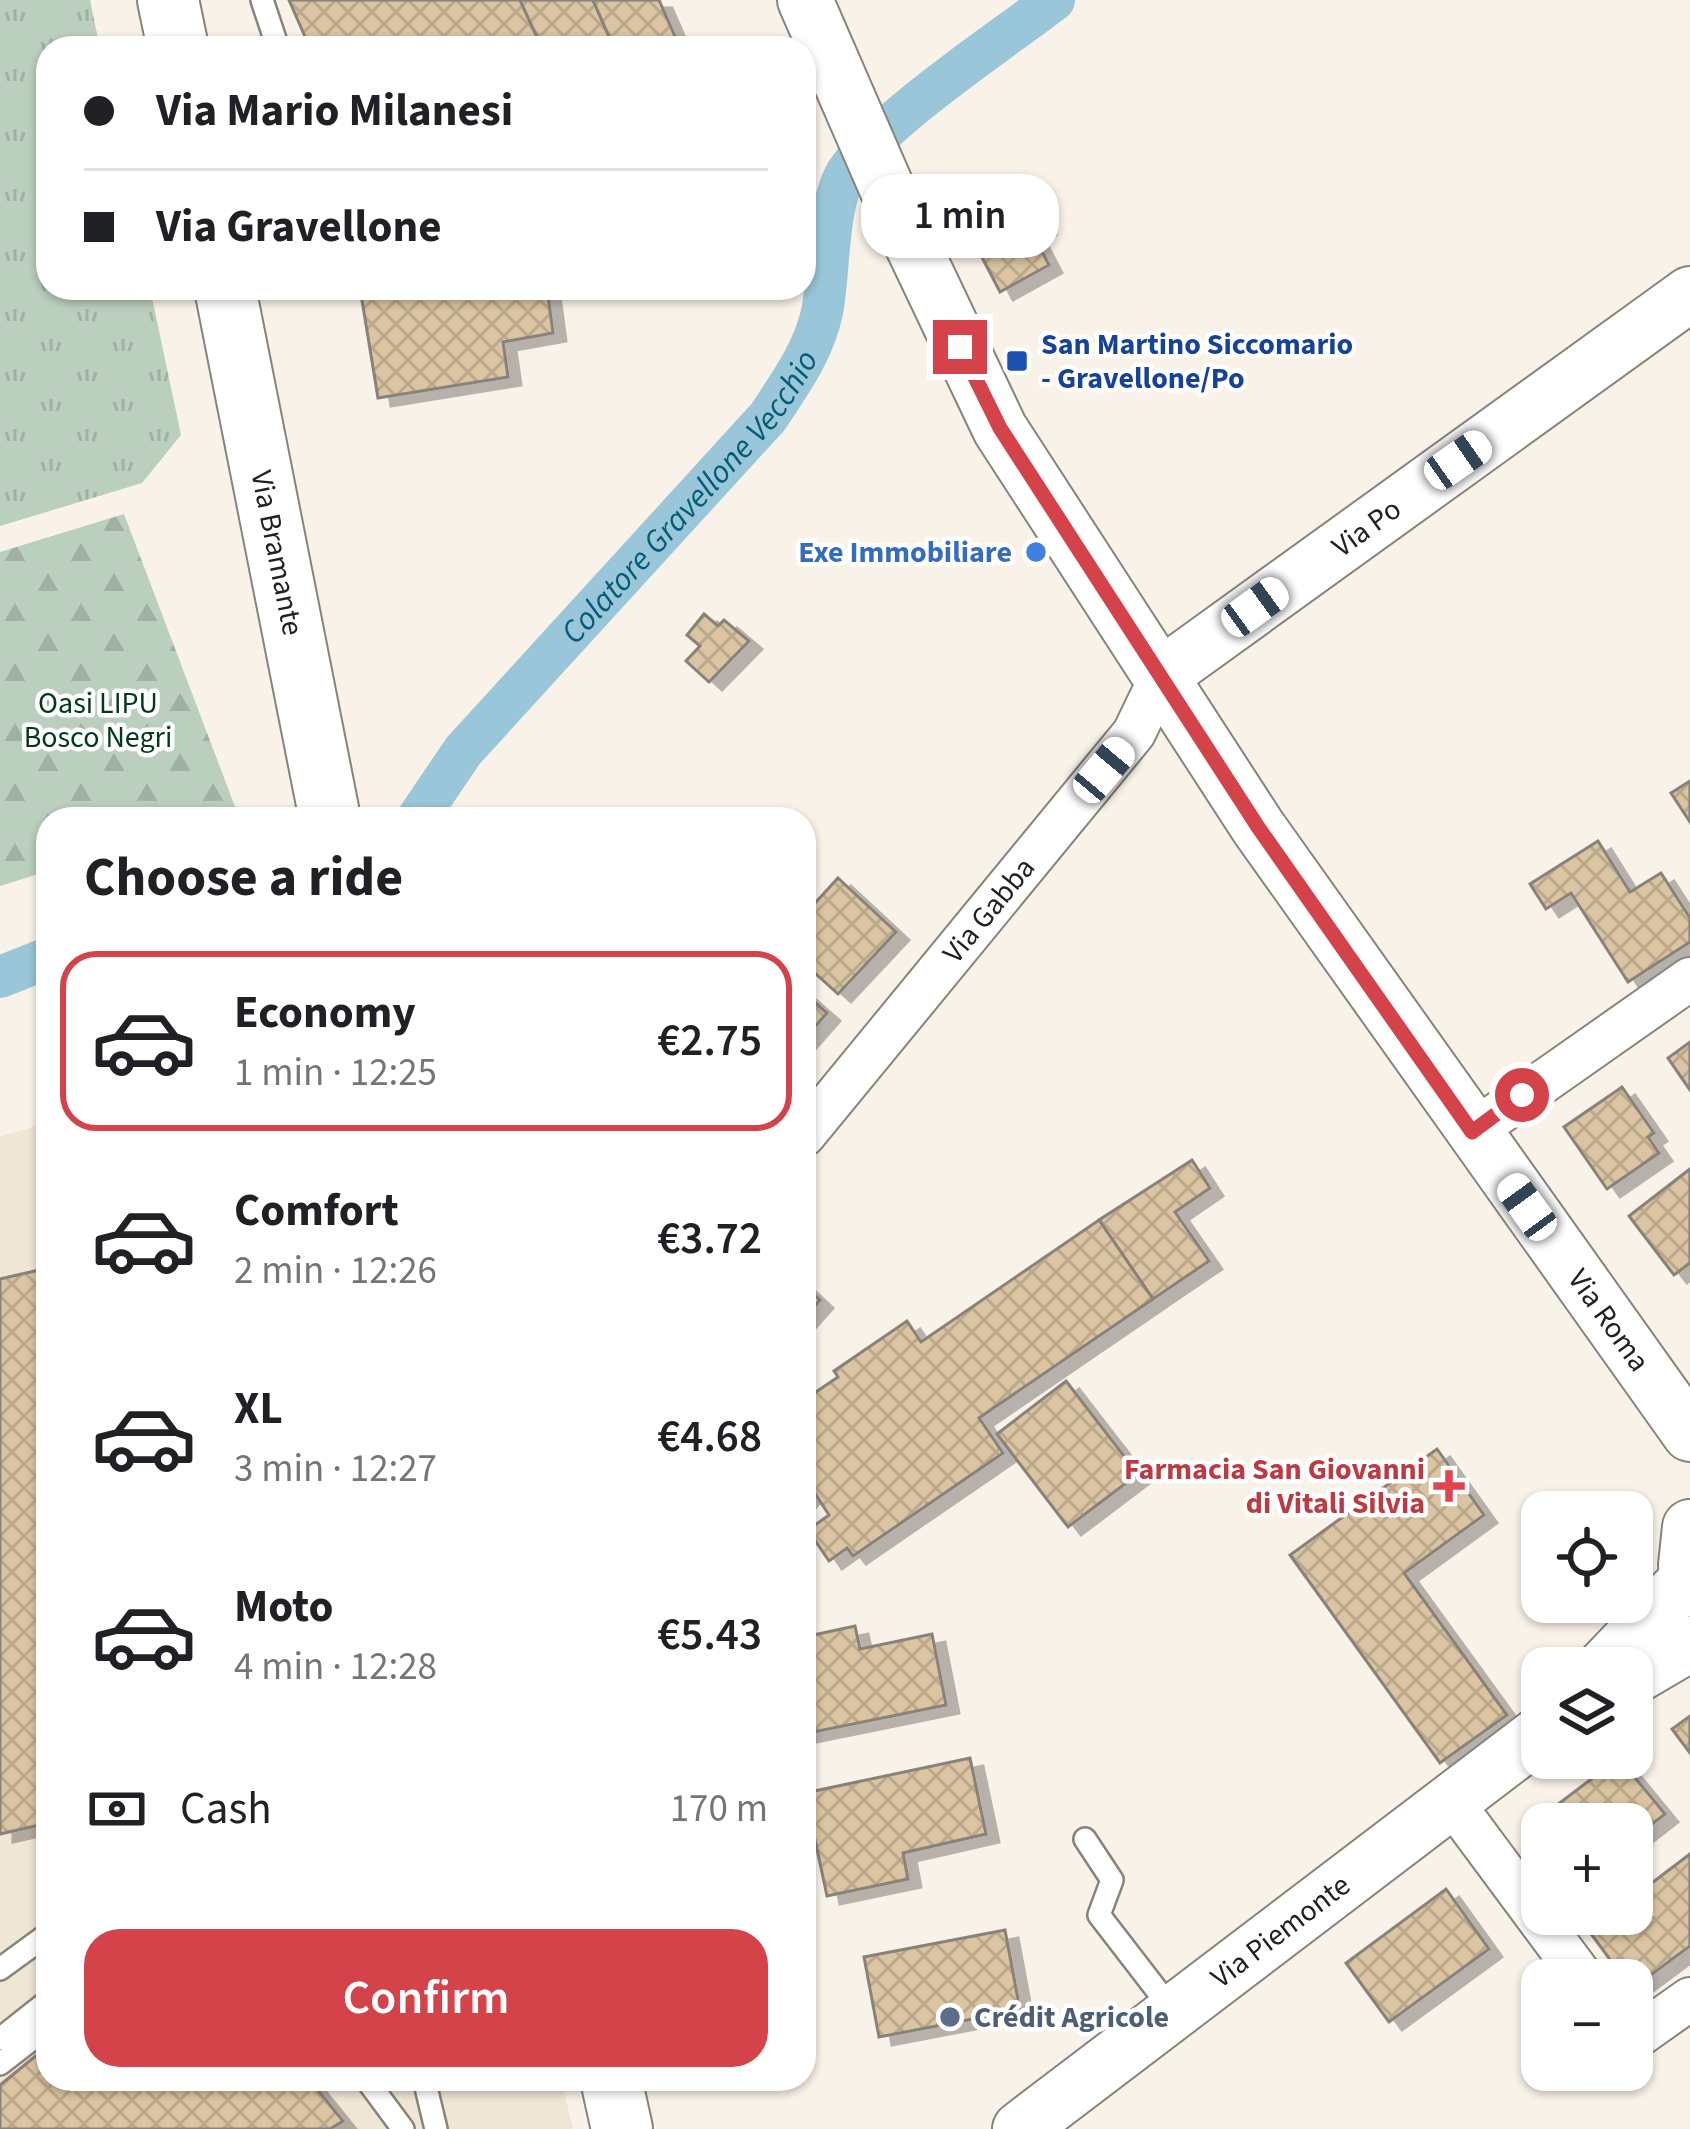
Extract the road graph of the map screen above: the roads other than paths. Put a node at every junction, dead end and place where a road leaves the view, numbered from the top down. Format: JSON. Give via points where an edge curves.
{"nodes":[{"id":1,"x":168,"y":0,"type":"edge"},
{"id":2,"x":262,"y":0,"type":"edge"},
{"id":3,"x":806,"y":0,"type":"edge"},
{"id":4,"x":176,"y":36,"type":"edge"},
{"id":5,"x":274,"y":36,"type":"edge"},
{"id":6,"x":1690,"y":294,"type":"edge"},
{"id":7,"x":227,"y":300,"type":"edge"},
{"id":8,"x":1162,"y":675,"type":"junction"},
{"id":9,"x":328,"y":807,"type":"edge"},
{"id":10,"x":1690,"y":979,"type":"edge"},
{"id":11,"x":816,"y":1120,"type":"edge"},
{"id":12,"x":1472,"y":1132,"type":"junction"},
{"id":13,"x":1690,"y":1434,"type":"edge"},
{"id":14,"x":1688,"y":1568,"type":"edge"},
{"id":15,"x":1690,"y":1644,"type":"edge"},
{"id":16,"x":1621,"y":1647,"type":"edge"},
{"id":17,"x":1653,"y":1666,"type":"edge"},
{"id":18,"x":1521,"y":1748,"type":"edge"},
{"id":19,"x":1452,"y":1802,"type":"junction"},
{"id":20,"x":1085,"y":1839,"type":"dead end"},
{"id":21,"x":36,"y":1943,"type":"edge"},
{"id":22,"x":1568,"y":1959,"type":"edge"},
{"id":23,"x":0,"y":1969,"type":"edge"},
{"id":24,"x":1690,"y":1999,"type":"edge"},
{"id":25,"x":36,"y":2010,"type":"edge"},
{"id":26,"x":1174,"y":2011,"type":"junction"},
{"id":27,"x":1653,"y":2025,"type":"edge"},
{"id":28,"x":36,"y":2036,"type":"edge"},
{"id":29,"x":0,"y":2039,"type":"edge"},
{"id":30,"x":0,"y":2064,"type":"edge"},
{"id":31,"x":375,"y":2091,"type":"edge"},
{"id":32,"x":427,"y":2091,"type":"edge"},
{"id":33,"x":614,"y":2091,"type":"edge"},
{"id":34,"x":403,"y":2129,"type":"edge"},
{"id":35,"x":436,"y":2129,"type":"edge"},
{"id":36,"x":622,"y":2129,"type":"edge"},
{"id":37,"x":1020,"y":2129,"type":"edge"}],
"edges":[{"from":1,"to":4,"type":"main road"},
{"from":2,"to":5,"type":"lane"},
{"from":3,"to":8,"type":"street","name":"Via Roma","via":[[1000,428]]},
{"from":6,"to":8,"type":"street","name":"Via Po"},
{"from":7,"to":9,"type":"main road","name":"Via Bramante"},
{"from":8,"to":11,"type":"street","name":"Via Gabba","via":[[1134,734]]},
{"from":8,"to":12,"type":"street","name":"Via Roma"},
{"from":10,"to":12,"type":"street"},
{"from":12,"to":13,"type":"street","name":"Via Roma"},
{"from":14,"to":16,"type":"street"},
{"from":15,"to":17,"type":"street"},
{"from":18,"to":19,"type":"street","name":"Via Piemonte"},
{"from":19,"to":22,"type":"street"},
{"from":19,"to":26,"type":"street","name":"Via Piemonte"},
{"from":20,"to":26,"type":"lane","via":[[1112,1880],[1099,1915]]},
{"from":21,"to":23,"type":"lane"},
{"from":24,"to":27,"type":"street"},
{"from":25,"to":29,"type":"lane"},
{"from":26,"to":37,"type":"street","name":"Via Piemonte"},
{"from":28,"to":30,"type":"lane"},
{"from":31,"to":34,"type":"lane"},
{"from":32,"to":35,"type":"lane"},
{"from":33,"to":36,"type":"main road"}]}
